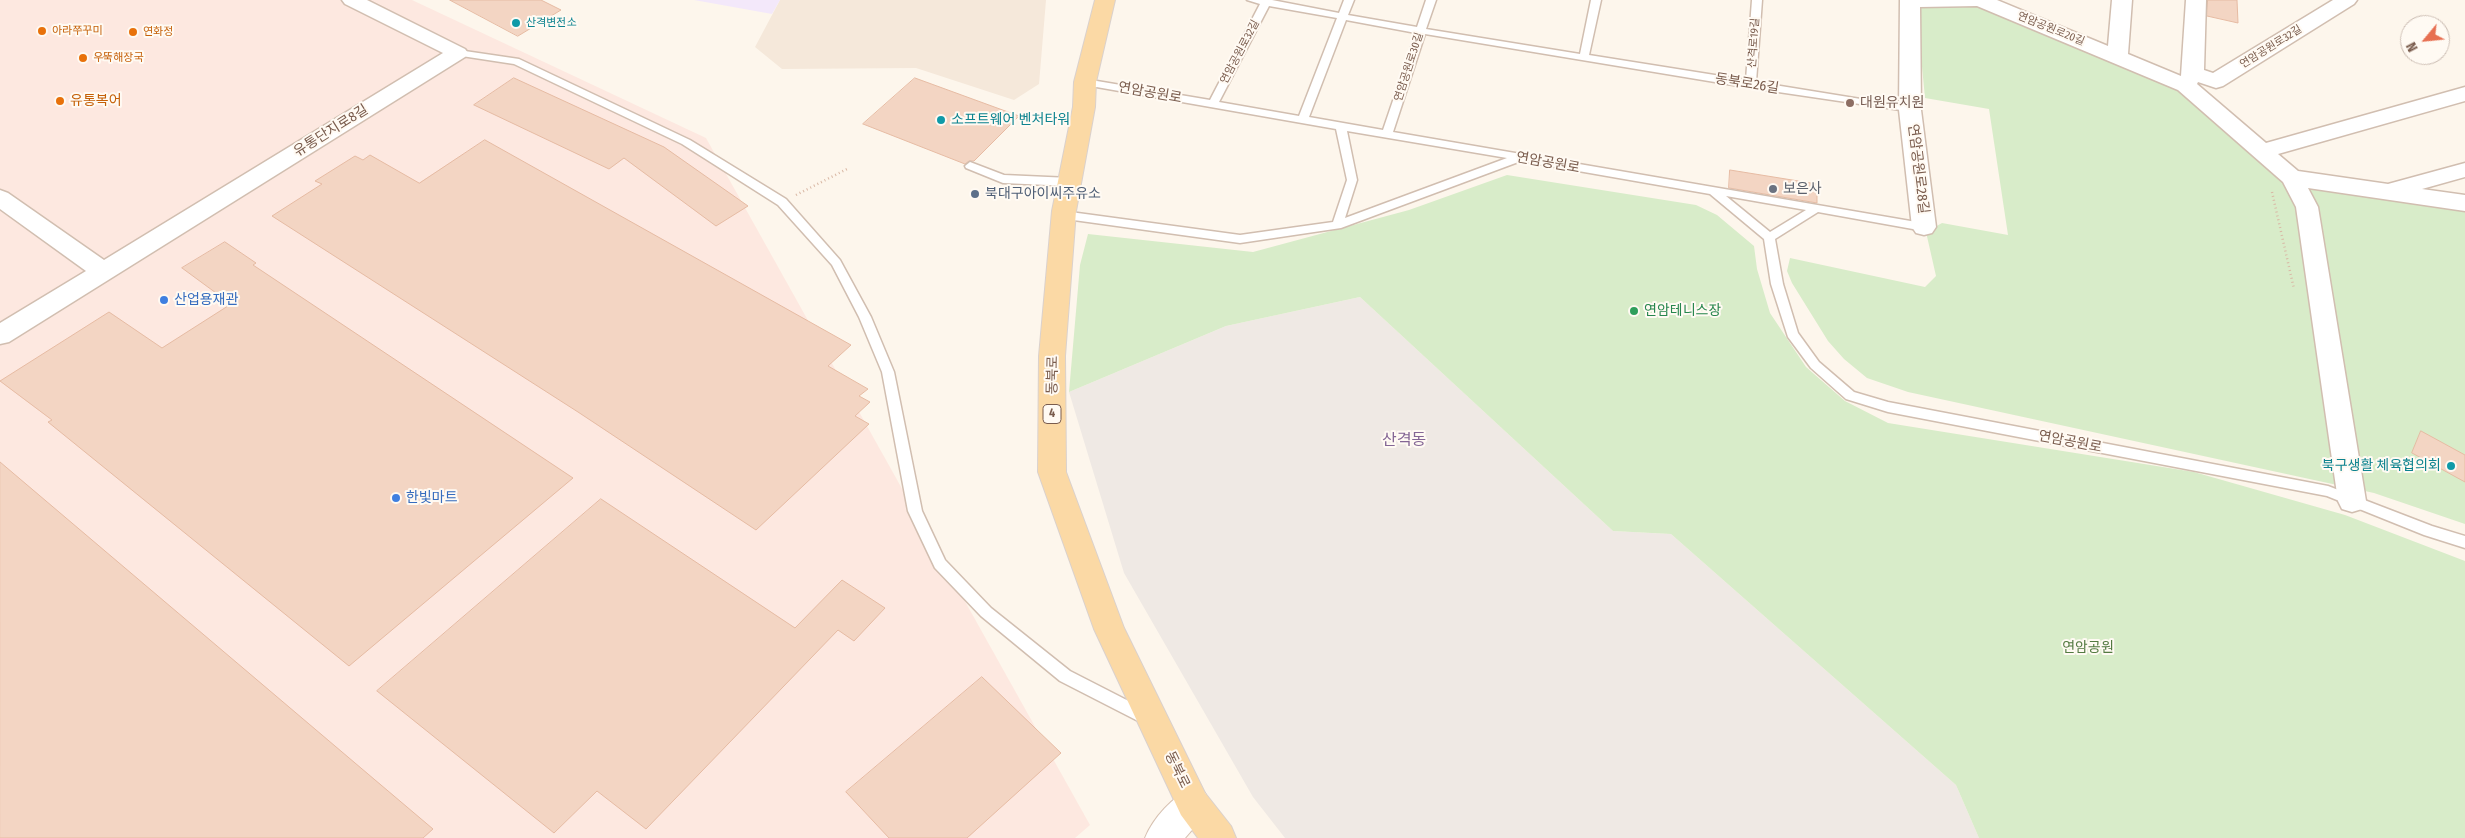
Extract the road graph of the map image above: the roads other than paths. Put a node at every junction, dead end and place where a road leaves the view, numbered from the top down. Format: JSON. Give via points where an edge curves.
{"nodes":[{"id":1,"x":352,"y":0,"type":"edge"},
{"id":2,"x":1105,"y":0,"type":"edge"},
{"id":3,"x":1252,"y":0,"type":"edge"},
{"id":4,"x":1349,"y":0,"type":"edge"},
{"id":5,"x":1431,"y":0,"type":"edge"},
{"id":6,"x":1596,"y":0,"type":"edge"},
{"id":7,"x":1757,"y":0,"type":"edge"},
{"id":8,"x":1910,"y":0,"type":"edge"},
{"id":9,"x":2122,"y":0,"type":"edge"},
{"id":10,"x":2347,"y":0,"type":"edge"},
{"id":11,"x":1267,"y":1,"type":"edge"},
{"id":12,"x":2196,"y":6,"type":"edge"},
{"id":13,"x":389,"y":7,"type":"edge"},
{"id":14,"x":1342,"y":16,"type":"junction"},
{"id":15,"x":1422,"y":31,"type":"junction"},
{"id":16,"x":458,"y":53,"type":"junction"},
{"id":17,"x":2118,"y":56,"type":"junction"},
{"id":18,"x":1584,"y":57,"type":"junction"},
{"id":19,"x":2189,"y":80,"type":"junction"},
{"id":20,"x":1085,"y":82,"type":"junction"},
{"id":21,"x":1751,"y":85,"type":"junction"},
{"id":22,"x":2465,"y":94,"type":"edge"},
{"id":23,"x":1212,"y":104,"type":"junction"},
{"id":24,"x":1910,"y":110,"type":"junction"},
{"id":25,"x":1303,"y":120,"type":"junction"},
{"id":26,"x":1341,"y":127,"type":"junction"},
{"id":27,"x":1387,"y":135,"type":"junction"},
{"id":28,"x":2260,"y":152,"type":"junction"},
{"id":29,"x":1520,"y":158,"type":"junction"},
{"id":30,"x":970,"y":166,"type":"dead end"},
{"id":31,"x":2465,"y":170,"type":"edge"},
{"id":32,"x":2292,"y":178,"type":"junction"},
{"id":33,"x":1070,"y":182,"type":"junction"},
{"id":34,"x":2388,"y":190,"type":"junction"},
{"id":35,"x":1712,"y":191,"type":"junction"},
{"id":36,"x":0,"y":198,"type":"edge"},
{"id":37,"x":1755,"y":199,"type":"joint"},
{"id":38,"x":2465,"y":203,"type":"edge"},
{"id":39,"x":1816,"y":210,"type":"junction"},
{"id":40,"x":1063,"y":215,"type":"junction"},
{"id":41,"x":1338,"y":225,"type":"junction"},
{"id":42,"x":1924,"y":227,"type":"joint"},
{"id":43,"x":1769,"y":237,"type":"junction"},
{"id":44,"x":102,"y":271,"type":"junction"},
{"id":45,"x":0,"y":335,"type":"edge"},
{"id":46,"x":2352,"y":501,"type":"junction"},
{"id":47,"x":2465,"y":542,"type":"edge"},
{"id":48,"x":1154,"y":721,"type":"junction"},
{"id":49,"x":1193,"y":804,"type":"junction"},
{"id":50,"x":1162,"y":838,"type":"edge"},
{"id":51,"x":1219,"y":838,"type":"edge"}],
"edges":[{"from":1,"to":13,"type":"street"},
{"from":2,"to":20,"type":"main road","name":"동북로","number":"4"},
{"from":3,"to":11,"type":"lane","name":"동북로26길"},
{"from":4,"to":14,"type":"lane"},
{"from":5,"to":15,"type":"lane","name":"연암공원로30길"},
{"from":6,"to":18,"type":"lane"},
{"from":7,"to":21,"type":"lane","name":"산격로19길"},
{"from":8,"to":17,"type":"street","name":"연암공원로20길","via":[[1980,0]]},
{"from":8,"to":24,"type":"street","name":"연암공원로28길"},
{"from":9,"to":17,"type":"street"},
{"from":10,"to":19,"type":"street","name":"연암공원로32길","via":[[2216,81]]},
{"from":11,"to":14,"type":"lane","name":"동북로26길"},
{"from":11,"to":23,"type":"lane","name":"연암공원로32길"},
{"from":12,"to":19,"type":"street"},
{"from":13,"to":16,"type":"street"},
{"from":14,"to":15,"type":"lane","name":"동북로26길"},
{"from":14,"to":25,"type":"lane"},
{"from":15,"to":18,"type":"lane","name":"동북로26길"},
{"from":15,"to":27,"type":"lane","name":"연암공원로30길"},
{"from":16,"to":44,"type":"street","name":"유통단지로8길"},
{"from":16,"to":48,"type":"lane","via":[[516,61],[686,142],[782,202],[836,263],[866,317],[888,372],[915,511],[940,564],[986,612],[1065,676]]},
{"from":17,"to":19,"type":"street","name":"연암공원로20길"},
{"from":18,"to":21,"type":"lane","name":"동북로26길"},
{"from":19,"to":28,"type":"street","name":"연암공원로20길"},
{"from":20,"to":23,"type":"lane","name":"연암공원로"},
{"from":20,"to":33,"type":"main road","name":"동북로","number":"4","via":[[1084,107]]},
{"from":21,"to":24,"type":"lane","name":"동북로26길"},
{"from":22,"to":28,"type":"street"},
{"from":23,"to":25,"type":"lane","name":"연암공원로"},
{"from":24,"to":42,"type":"street","name":"연암공원로28길"},
{"from":25,"to":26,"type":"lane","name":"연암공원로"},
{"from":26,"to":27,"type":"lane","name":"연암공원로"},
{"from":26,"to":41,"type":"lane","via":[[1352,180]]},
{"from":27,"to":29,"type":"lane","name":"연암공원로"},
{"from":28,"to":32,"type":"street","name":"연암공원로20길"},
{"from":29,"to":35,"type":"lane","name":"연암공원로"},
{"from":29,"to":41,"type":"lane"},
{"from":30,"to":33,"type":"lane","via":[[1003,178]]},
{"from":31,"to":34,"type":"street"},
{"from":32,"to":34,"type":"street"},
{"from":32,"to":46,"type":"street","via":[[2307,207]]},
{"from":33,"to":40,"type":"main road","name":"동북로","number":"4"},
{"from":34,"to":38,"type":"street"},
{"from":35,"to":37,"type":"lane","name":"연암공원로"},
{"from":35,"to":43,"type":"lane"},
{"from":36,"to":44,"type":"street"},
{"from":37,"to":39,"type":"lane","name":"연암공원로28길"},
{"from":39,"to":42,"type":"lane","name":"연암공원로28길"},
{"from":39,"to":43,"type":"lane"},
{"from":40,"to":41,"type":"lane","via":[[1240,239]]},
{"from":40,"to":48,"type":"main road","name":"동북로","number":"4","via":[[1052,356],[1052,472],[1109,629]]},
{"from":43,"to":46,"type":"lane","name":"연암공원로","via":[[1777,284],[1792,334],[1814,364],[1850,396],[1888,407],[2328,491]]},
{"from":44,"to":45,"type":"street","name":"유통단지로8길"},
{"from":46,"to":47,"type":"lane","name":"연암공원로"},
{"from":48,"to":49,"type":"main road","name":"동북로","number":"4"},
{"from":49,"to":50,"type":"main road"},
{"from":49,"to":51,"type":"main road","name":"동북로","number":"4"}]}
